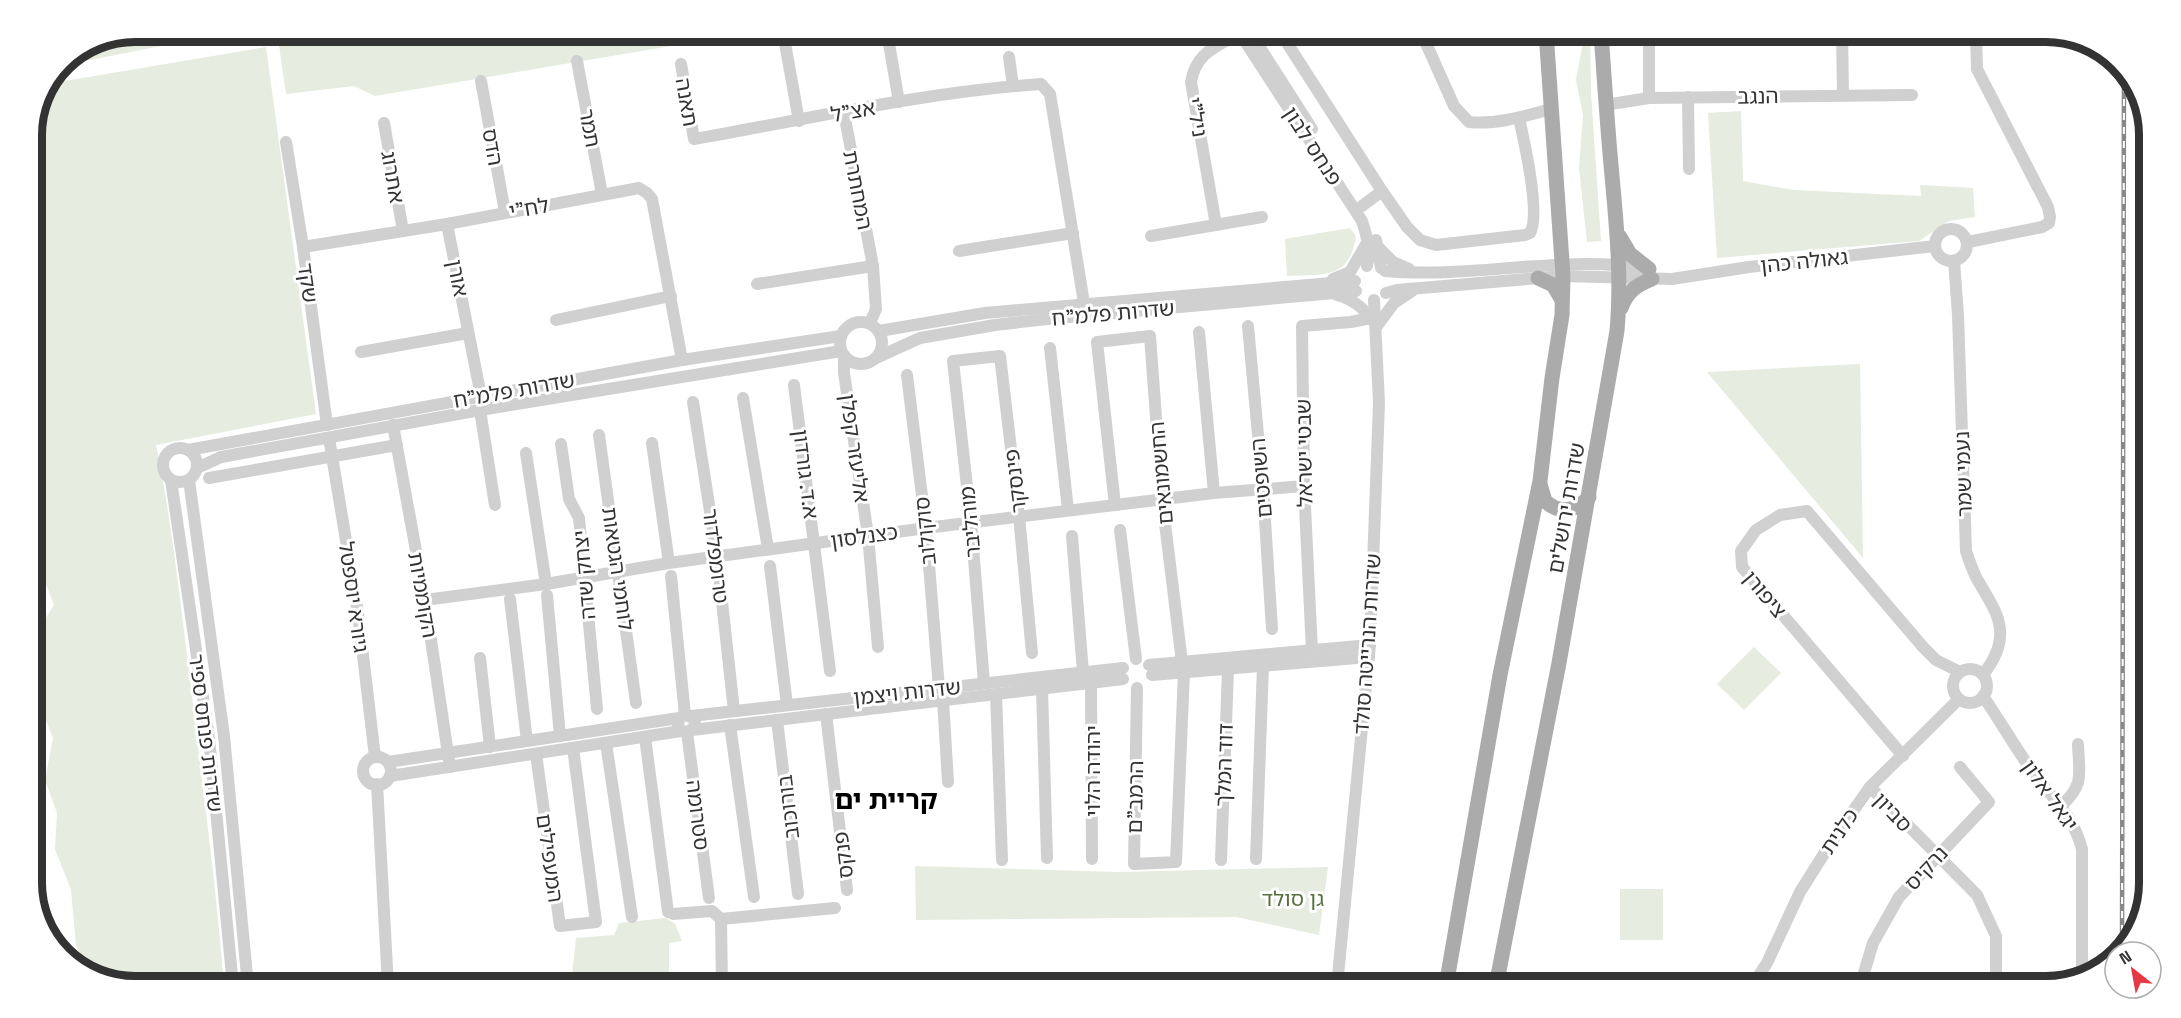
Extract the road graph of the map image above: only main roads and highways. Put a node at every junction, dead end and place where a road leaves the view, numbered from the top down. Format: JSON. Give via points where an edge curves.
{"nodes":[{"id":1,"x":1547,"y":42,"type":"edge"},
{"id":2,"x":1602,"y":42,"type":"edge"},
{"id":3,"x":1617,"y":232,"type":"junction"},
{"id":4,"x":1538,"y":278,"type":"road end"},
{"id":5,"x":1563,"y":303,"type":"junction"},
{"id":6,"x":1618,"y":313,"type":"junction"},
{"id":7,"x":1540,"y":481,"type":"junction"},
{"id":8,"x":1589,"y":497,"type":"junction"},
{"id":9,"x":1448,"y":976,"type":"edge"},
{"id":10,"x":1498,"y":976,"type":"edge"}],
"edges":[{"from":1,"to":5,"type":"main road","name":"שדרות ירושלים"},
{"from":2,"to":3,"type":"main road","name":"שדרות ירושלים"},
{"from":3,"to":6,"type":"main road","name":"שדרות ירושלים"},
{"from":3,"to":6,"type":"main road","via":[[1630,254],[1650,274],[1629,292]]},
{"from":4,"to":5,"type":"main road","via":[[1553,285]]},
{"from":5,"to":7,"type":"main road","name":"שדרות ירושלים"},
{"from":6,"to":8,"type":"main road","name":"שדרות ירושלים"},
{"from":7,"to":8,"type":"main road","via":[[1545,501],[1559,509],[1575,508]]},
{"from":7,"to":9,"type":"main road","name":"שדרות ירושלים","via":[[1500,675]]},
{"from":8,"to":10,"type":"main road","name":"שדרות ירושלים"}]}
